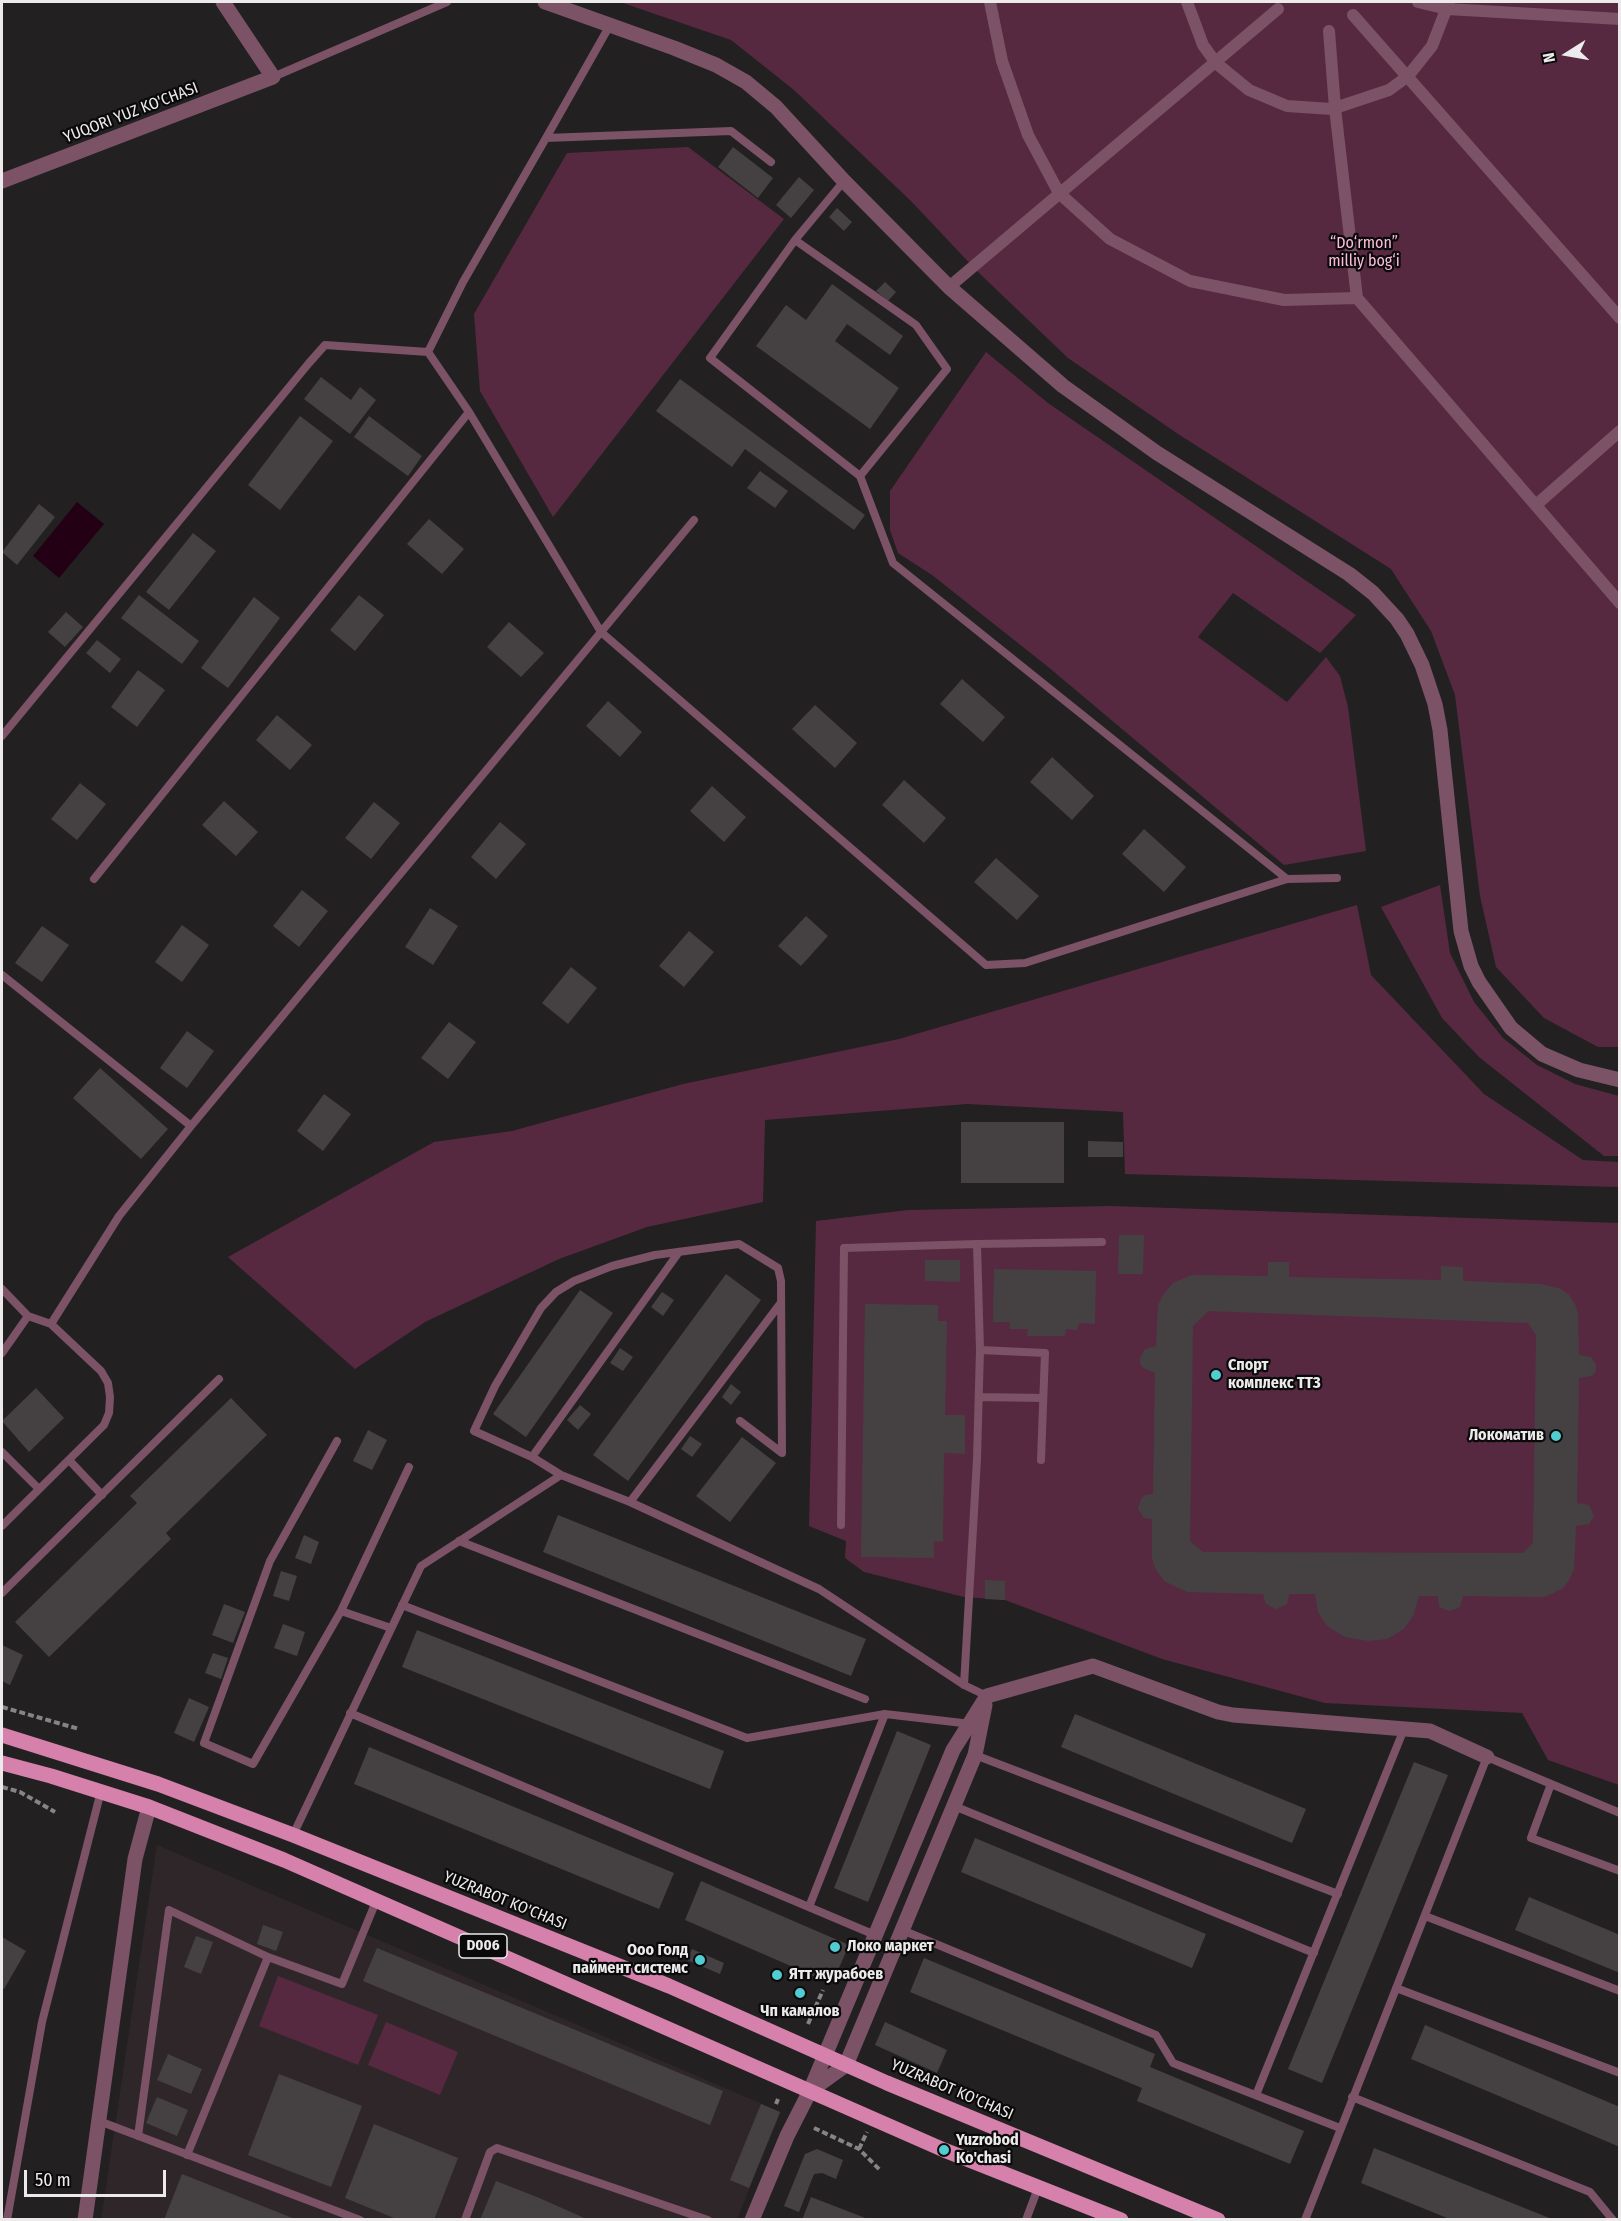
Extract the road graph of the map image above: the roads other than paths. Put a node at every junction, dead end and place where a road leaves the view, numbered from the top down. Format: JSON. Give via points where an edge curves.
{"nodes":[{"id":1,"x":224,"y":2,"type":"edge"},
{"id":2,"x":447,"y":2,"type":"edge"},
{"id":3,"x":545,"y":2,"type":"edge"},
{"id":4,"x":990,"y":2,"type":"edge"},
{"id":5,"x":1187,"y":2,"type":"edge"},
{"id":6,"x":1418,"y":2,"type":"edge"},
{"id":7,"x":1448,"y":5,"type":"edge"},
{"id":8,"x":1278,"y":9,"type":"dead end"},
{"id":9,"x":1353,"y":15,"type":"dead end"},
{"id":10,"x":1620,"y":19,"type":"edge"},
{"id":11,"x":610,"y":24,"type":"junction"},
{"id":12,"x":1329,"y":31,"type":"dead end"},
{"id":13,"x":1216,"y":63,"type":"junction"},
{"id":14,"x":1408,"y":76,"type":"junction"},
{"id":15,"x":273,"y":77,"type":"junction"},
{"id":16,"x":1335,"y":108,"type":"junction"},
{"id":17,"x":546,"y":138,"type":"junction"},
{"id":18,"x":771,"y":162,"type":"dead end"},
{"id":19,"x":2,"y":181,"type":"edge"},
{"id":20,"x":844,"y":181,"type":"junction"},
{"id":21,"x":1059,"y":193,"type":"junction"},
{"id":22,"x":795,"y":240,"type":"junction"},
{"id":23,"x":949,"y":287,"type":"junction"},
{"id":24,"x":1357,"y":298,"type":"junction"},
{"id":25,"x":1620,"y":318,"type":"edge"},
{"id":26,"x":428,"y":352,"type":"junction"},
{"id":27,"x":469,"y":412,"type":"junction"},
{"id":28,"x":1620,"y":431,"type":"edge"},
{"id":29,"x":860,"y":476,"type":"junction"},
{"id":30,"x":1536,"y":505,"type":"junction"},
{"id":31,"x":694,"y":520,"type":"dead end"},
{"id":32,"x":1620,"y":603,"type":"edge"},
{"id":33,"x":601,"y":632,"type":"junction"},
{"id":34,"x":2,"y":736,"type":"edge"},
{"id":35,"x":1337,"y":878,"type":"dead end"},
{"id":36,"x":94,"y":879,"type":"dead end"},
{"id":37,"x":1287,"y":879,"type":"junction"},
{"id":38,"x":2,"y":975,"type":"edge"},
{"id":39,"x":1620,"y":1080,"type":"edge"},
{"id":40,"x":191,"y":1126,"type":"junction"},
{"id":41,"x":1102,"y":1242,"type":"dead end"},
{"id":42,"x":977,"y":1244,"type":"junction"},
{"id":43,"x":679,"y":1252,"type":"junction"},
{"id":44,"x":2,"y":1289,"type":"edge"},
{"id":45,"x":780,"y":1304,"type":"junction"},
{"id":46,"x":28,"y":1316,"type":"junction"},
{"id":47,"x":51,"y":1324,"type":"junction"},
{"id":48,"x":980,"y":1350,"type":"junction"},
{"id":49,"x":2,"y":1353,"type":"edge"},
{"id":50,"x":219,"y":1379,"type":"dead end"},
{"id":51,"x":979,"y":1397,"type":"junction"},
{"id":52,"x":1043,"y":1398,"type":"junction"},
{"id":53,"x":740,"y":1421,"type":"dead end"},
{"id":54,"x":338,"y":1441,"type":"dead end"},
{"id":55,"x":2,"y":1452,"type":"edge"},
{"id":56,"x":532,"y":1457,"type":"junction"},
{"id":57,"x":69,"y":1460,"type":"junction"},
{"id":58,"x":1041,"y":1460,"type":"dead end"},
{"id":59,"x":409,"y":1467,"type":"dead end"},
{"id":60,"x":561,"y":1475,"type":"junction"},
{"id":61,"x":39,"y":1489,"type":"junction"},
{"id":62,"x":102,"y":1495,"type":"junction"},
{"id":63,"x":630,"y":1502,"type":"junction"},
{"id":64,"x":841,"y":1525,"type":"dead end"},
{"id":65,"x":2,"y":1526,"type":"edge"},
{"id":66,"x":459,"y":1541,"type":"junction"},
{"id":67,"x":2,"y":1593,"type":"edge"},
{"id":68,"x":402,"y":1605,"type":"junction"},
{"id":69,"x":341,"y":1611,"type":"junction"},
{"id":70,"x":391,"y":1628,"type":"junction"},
{"id":71,"x":964,"y":1685,"type":"junction"},
{"id":72,"x":987,"y":1696,"type":"junction"},
{"id":73,"x":865,"y":1699,"type":"dead end"},
{"id":74,"x":350,"y":1713,"type":"junction"},
{"id":75,"x":885,"y":1714,"type":"junction"},
{"id":76,"x":975,"y":1725,"type":"junction"},
{"id":77,"x":1404,"y":1729,"type":"junction"},
{"id":78,"x":2,"y":1735,"type":"edge"},
{"id":79,"x":975,"y":1755,"type":"junction"},
{"id":80,"x":1487,"y":1757,"type":"junction"},
{"id":81,"x":2,"y":1763,"type":"edge"},
{"id":82,"x":1551,"y":1784,"type":"junction"},
{"id":83,"x":101,"y":1791,"type":"junction"},
{"id":84,"x":954,"y":1806,"type":"junction"},
{"id":85,"x":149,"y":1807,"type":"junction"},
{"id":86,"x":1620,"y":1813,"type":"edge"},
{"id":87,"x":293,"y":1834,"type":"junction"},
{"id":88,"x":1620,"y":1871,"type":"edge"},
{"id":89,"x":1338,"y":1894,"type":"junction"},
{"id":90,"x":377,"y":1899,"type":"junction"},
{"id":91,"x":809,"y":1907,"type":"junction"},
{"id":92,"x":1425,"y":1916,"type":"junction"},
{"id":93,"x":902,"y":1930,"type":"junction"},
{"id":94,"x":875,"y":1935,"type":"junction"},
{"id":95,"x":1314,"y":1953,"type":"junction"},
{"id":96,"x":268,"y":1957,"type":"junction"},
{"id":97,"x":1396,"y":1988,"type":"junction"},
{"id":98,"x":1620,"y":1991,"type":"edge"},
{"id":99,"x":824,"y":2055,"type":"junction"},
{"id":100,"x":846,"y":2065,"type":"junction"},
{"id":101,"x":1620,"y":2073,"type":"edge"},
{"id":102,"x":810,"y":2091,"type":"junction"},
{"id":103,"x":1256,"y":2095,"type":"junction"},
{"id":104,"x":1352,"y":2097,"type":"junction"},
{"id":105,"x":99,"y":2121,"type":"junction"},
{"id":106,"x":1340,"y":2128,"type":"junction"},
{"id":107,"x":138,"y":2136,"type":"junction"},
{"id":108,"x":187,"y":2155,"type":"junction"},
{"id":109,"x":1038,"y":2188,"type":"junction"},
{"id":110,"x":7,"y":2220,"type":"edge"},
{"id":111,"x":85,"y":2220,"type":"edge"},
{"id":112,"x":360,"y":2220,"type":"edge"},
{"id":113,"x":465,"y":2220,"type":"edge"},
{"id":114,"x":708,"y":2220,"type":"edge"},
{"id":115,"x":752,"y":2220,"type":"edge"},
{"id":116,"x":1026,"y":2220,"type":"edge"},
{"id":117,"x":1121,"y":2220,"type":"edge"},
{"id":118,"x":1218,"y":2220,"type":"edge"},
{"id":119,"x":1305,"y":2220,"type":"edge"},
{"id":120,"x":1613,"y":2220,"type":"edge"}],
"edges":[{"from":1,"to":15,"type":"street"},
{"from":2,"to":15,"type":"lane"},
{"from":3,"to":11,"type":"street"},
{"from":4,"to":21,"type":"street","via":[[1002,61],[1028,135]]},
{"from":5,"to":13,"type":"street","via":[[1203,45]]},
{"from":6,"to":7,"type":"street"},
{"from":7,"to":10,"type":"street"},
{"from":7,"to":14,"type":"street","via":[[1432,46]]},
{"from":8,"to":13,"type":"street"},
{"from":9,"to":14,"type":"street"},
{"from":11,"to":17,"type":"lane"},
{"from":11,"to":20,"type":"street","via":[[716,65],[746,82],[776,108]]},
{"from":12,"to":16,"type":"street"},
{"from":13,"to":16,"type":"street","via":[[1249,90],[1287,106]]},
{"from":13,"to":21,"type":"street"},
{"from":14,"to":16,"type":"street","via":[[1389,90]]},
{"from":14,"to":25,"type":"street"},
{"from":15,"to":19,"type":"street","name":"YUQORI YUZ KO'CHASI"},
{"from":16,"to":24,"type":"street"},
{"from":17,"to":18,"type":"lane","via":[[731,130]]},
{"from":17,"to":26,"type":"lane","via":[[463,282]]},
{"from":20,"to":22,"type":"lane"},
{"from":20,"to":23,"type":"street"},
{"from":21,"to":23,"type":"street"},
{"from":21,"to":24,"type":"street","via":[[1110,240],[1190,280],[1284,300]]},
{"from":22,"to":29,"type":"lane","via":[[710,358]]},
{"from":22,"to":29,"type":"lane","via":[[916,324],[947,369]]},
{"from":23,"to":39,"type":"street","via":[[1063,386],[1157,453],[1350,574],[1397,619],[1422,665],[1435,704],[1461,931],[1471,966],[1510,1028],[1542,1054],[1579,1070]]},
{"from":24,"to":30,"type":"street"},
{"from":26,"to":27,"type":"lane"},
{"from":26,"to":34,"type":"lane","via":[[325,345]]},
{"from":27,"to":33,"type":"lane"},
{"from":27,"to":36,"type":"lane"},
{"from":28,"to":30,"type":"street"},
{"from":29,"to":37,"type":"lane","via":[[893,563]]},
{"from":30,"to":32,"type":"street"},
{"from":31,"to":33,"type":"lane"},
{"from":33,"to":37,"type":"lane","via":[[986,965],[1025,963]]},
{"from":33,"to":40,"type":"lane"},
{"from":35,"to":37,"type":"lane"},
{"from":38,"to":40,"type":"lane"},
{"from":40,"to":47,"type":"lane","via":[[119,1216]]},
{"from":41,"to":42,"type":"lane"},
{"from":42,"to":48,"type":"lane"},
{"from":42,"to":64,"type":"lane","via":[[844,1248]]},
{"from":43,"to":45,"type":"lane","via":[[739,1244],[777,1268]]},
{"from":43,"to":56,"type":"lane"},
{"from":43,"to":56,"type":"lane","via":[[612,1266],[574,1281],[541,1308],[495,1386],[474,1431]]},
{"from":44,"to":46,"type":"lane"},
{"from":45,"to":53,"type":"lane","via":[[782,1453]]},
{"from":45,"to":63,"type":"lane"},
{"from":46,"to":47,"type":"lane"},
{"from":46,"to":49,"type":"lane"},
{"from":47,"to":57,"type":"lane","via":[[101,1371],[110,1390],[104,1425]]},
{"from":48,"to":51,"type":"lane"},
{"from":48,"to":52,"type":"lane","via":[[1045,1353]]},
{"from":50,"to":62,"type":"lane"},
{"from":51,"to":52,"type":"lane"},
{"from":51,"to":71,"type":"lane"},
{"from":52,"to":58,"type":"lane"},
{"from":54,"to":69,"type":"lane","via":[[270,1561],[204,1743],[254,1764]]},
{"from":55,"to":61,"type":"lane"},
{"from":56,"to":60,"type":"lane"},
{"from":57,"to":61,"type":"lane"},
{"from":57,"to":62,"type":"lane"},
{"from":59,"to":69,"type":"lane"},
{"from":60,"to":63,"type":"lane"},
{"from":60,"to":66,"type":"lane"},
{"from":61,"to":65,"type":"lane"},
{"from":62,"to":67,"type":"lane"},
{"from":63,"to":71,"type":"lane","via":[[819,1589]]},
{"from":66,"to":68,"type":"lane","via":[[421,1566]]},
{"from":66,"to":73,"type":"lane"},
{"from":68,"to":70,"type":"lane"},
{"from":68,"to":75,"type":"lane","via":[[747,1738]]},
{"from":69,"to":70,"type":"lane"},
{"from":70,"to":74,"type":"lane"},
{"from":71,"to":72,"type":"lane"},
{"from":72,"to":76,"type":"street"},
{"from":72,"to":77,"type":"street","via":[[1093,1666],[1233,1715]]},
{"from":74,"to":87,"type":"lane"},
{"from":74,"to":91,"type":"lane"},
{"from":75,"to":76,"type":"lane"},
{"from":75,"to":91,"type":"lane"},
{"from":76,"to":79,"type":"street"},
{"from":76,"to":94,"type":"street","via":[[953,1750]]},
{"from":77,"to":80,"type":"street","via":[[1430,1731]]},
{"from":77,"to":89,"type":"lane"},
{"from":78,"to":87,"type":"main road","name":"YUZRABOT KO'CHASI","number":"D006","via":[[158,1784]]},
{"from":79,"to":84,"type":"street"},
{"from":79,"to":89,"type":"lane"},
{"from":80,"to":82,"type":"lane"},
{"from":80,"to":92,"type":"lane"},
{"from":81,"to":83,"type":"main road","number":"D006"},
{"from":82,"to":86,"type":"lane"},
{"from":82,"to":88,"type":"lane","via":[[1530,1838]]},
{"from":83,"to":85,"type":"main road","number":"D006"},
{"from":83,"to":110,"type":"lane","via":[[42,2022]]},
{"from":84,"to":93,"type":"street"},
{"from":84,"to":95,"type":"lane"},
{"from":85,"to":90,"type":"main road","number":"D006"},
{"from":85,"to":105,"type":"street","via":[[135,1859]]},
{"from":87,"to":99,"type":"main road","name":"YUZRABOT KO'CHASI","number":"D006","via":[[669,1986]]},
{"from":89,"to":95,"type":"lane"},
{"from":90,"to":96,"type":"lane","via":[[342,1984]]},
{"from":90,"to":102,"type":"main road","number":"D006"},
{"from":91,"to":94,"type":"lane"},
{"from":92,"to":97,"type":"lane"},
{"from":92,"to":98,"type":"lane"},
{"from":93,"to":100,"type":"street"},
{"from":93,"to":103,"type":"lane","via":[[1156,2035],[1173,2063]]},
{"from":94,"to":99,"type":"street"},
{"from":95,"to":103,"type":"lane"},
{"from":96,"to":107,"type":"lane","via":[[168,1910]]},
{"from":96,"to":108,"type":"lane"},
{"from":97,"to":101,"type":"lane"},
{"from":97,"to":104,"type":"lane"},
{"from":99,"to":100,"type":"main road","name":"YUZRABOT KO'CHASI","number":"D006"},
{"from":99,"to":102,"type":"street"},
{"from":100,"to":102,"type":"street"},
{"from":100,"to":118,"type":"main road","name":"YUZRABOT KO'CHASI","number":"D006"},
{"from":102,"to":109,"type":"main road","number":"D006"},
{"from":102,"to":115,"type":"street"},
{"from":103,"to":106,"type":"lane"},
{"from":104,"to":106,"type":"lane"},
{"from":104,"to":120,"type":"lane","via":[[1590,2192]]},
{"from":105,"to":107,"type":"lane"},
{"from":105,"to":111,"type":"street"},
{"from":106,"to":119,"type":"lane"},
{"from":107,"to":108,"type":"lane"},
{"from":108,"to":112,"type":"lane"},
{"from":109,"to":116,"type":"lane"},
{"from":109,"to":117,"type":"main road","number":"D006"},
{"from":113,"to":114,"type":"lane","via":[[490,2152],[497,2148]]}]}
